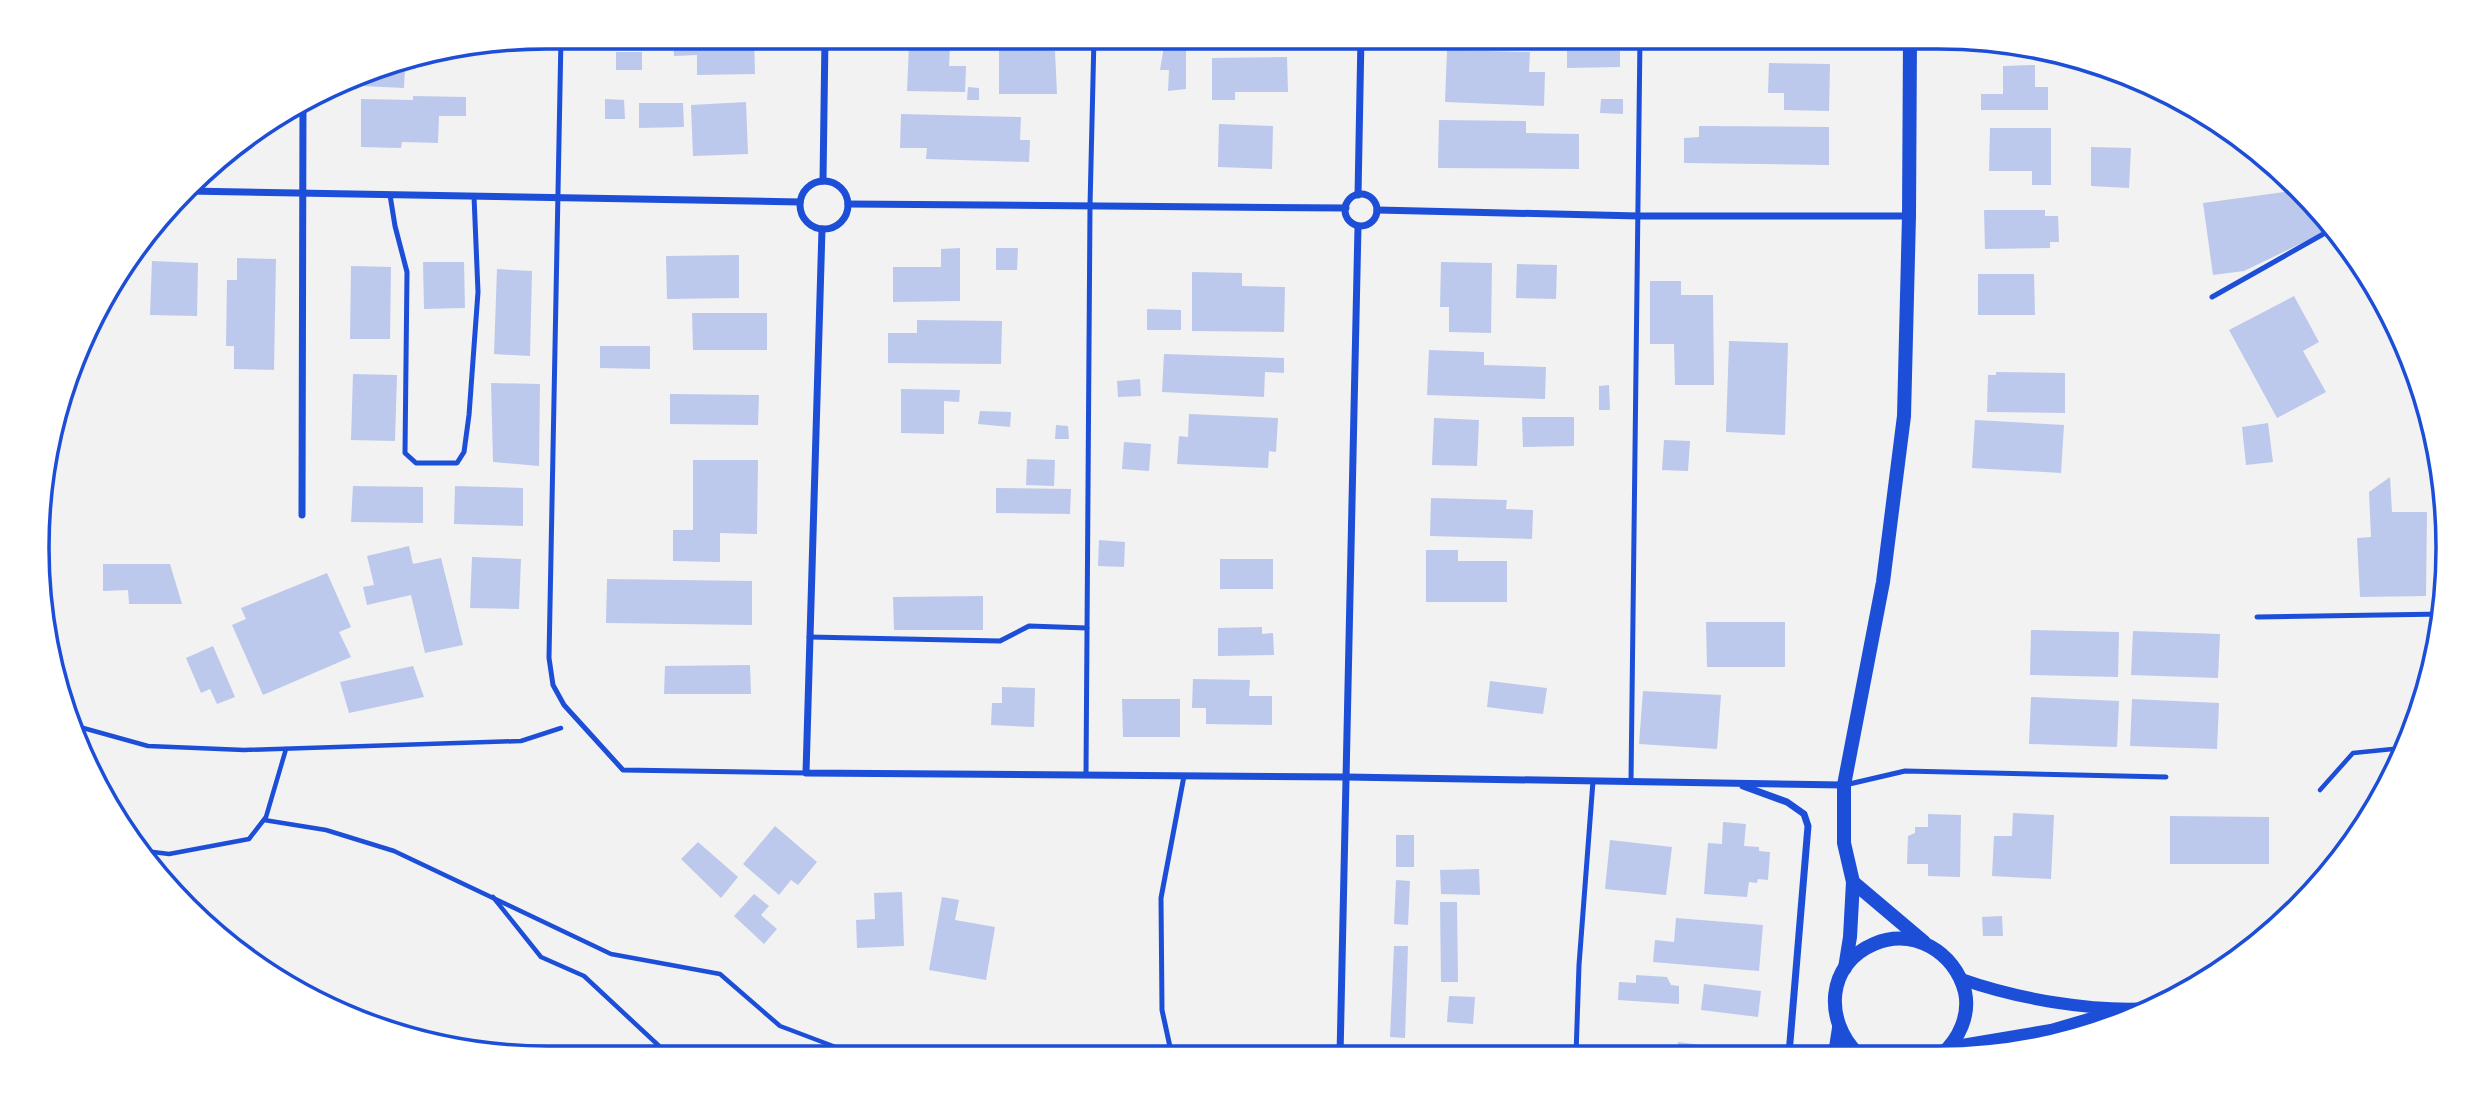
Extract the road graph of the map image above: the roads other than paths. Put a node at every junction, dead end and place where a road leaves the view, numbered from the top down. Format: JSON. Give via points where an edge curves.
{"nodes":[{"id":1,"x":561,"y":49,"type":"edge"},
{"id":2,"x":825,"y":49,"type":"edge"},
{"id":3,"x":1094,"y":49,"type":"edge"},
{"id":4,"x":1361,"y":49,"type":"edge"},
{"id":5,"x":1640,"y":49,"type":"edge"},
{"id":6,"x":1910,"y":49,"type":"edge"},
{"id":7,"x":303,"y":113,"type":"edge"},
{"id":8,"x":823,"y":181,"type":"junction"},
{"id":9,"x":199,"y":191,"type":"edge"},
{"id":10,"x":303,"y":193,"type":"junction"},
{"id":11,"x":390,"y":195,"type":"junction"},
{"id":12,"x":1358,"y":195,"type":"junction"},
{"id":13,"x":474,"y":196,"type":"junction"},
{"id":14,"x":559,"y":197,"type":"junction"},
{"id":15,"x":800,"y":202,"type":"junction"},
{"id":16,"x":848,"y":204,"type":"junction"},
{"id":17,"x":1090,"y":206,"type":"junction"},
{"id":18,"x":1346,"y":208,"type":"junction"},
{"id":19,"x":1377,"y":210,"type":"junction"},
{"id":20,"x":1639,"y":216,"type":"junction"},
{"id":21,"x":1909,"y":216,"type":"junction"},
{"id":22,"x":1358,"y":226,"type":"junction"},
{"id":23,"x":822,"y":229,"type":"junction"},
{"id":24,"x":2324,"y":234,"type":"edge"},
{"id":25,"x":2212,"y":297,"type":"dead end"},
{"id":26,"x":302,"y":515,"type":"dead end"},
{"id":27,"x":2432,"y":614,"type":"edge"},
{"id":28,"x":2257,"y":617,"type":"dead end"},
{"id":29,"x":1087,"y":628,"type":"junction"},
{"id":30,"x":809,"y":637,"type":"junction"},
{"id":31,"x":806,"y":773,"type":"junction"},
{"id":32,"x":1086,"y":775,"type":"junction"},
{"id":33,"x":1184,"y":776,"type":"junction"},
{"id":34,"x":1346,"y":777,"type":"junction"},
{"id":35,"x":2166,"y":777,"type":"dead end"},
{"id":36,"x":1593,"y":781,"type":"junction"},
{"id":37,"x":1631,"y":782,"type":"junction"},
{"id":38,"x":1736,"y":783,"type":"junction"},
{"id":39,"x":1844,"y":785,"type":"junction"},
{"id":40,"x":1853,"y":882,"type":"junction"},
{"id":41,"x":1928,"y":945,"type":"junction"},
{"id":42,"x":1845,"y":968,"type":"junction"},
{"id":43,"x":1961,"y":979,"type":"junction"},
{"id":44,"x":2120,"y":1010,"type":"joint"},
{"id":45,"x":1839,"y":1028,"type":"junction"},
{"id":46,"x":1974,"y":1045,"type":"edge"},
{"id":47,"x":1170,"y":1046,"type":"edge"},
{"id":48,"x":1340,"y":1046,"type":"edge"},
{"id":49,"x":1576,"y":1046,"type":"edge"},
{"id":50,"x":1790,"y":1046,"type":"edge"},
{"id":51,"x":1836,"y":1046,"type":"edge"},
{"id":52,"x":1850,"y":1046,"type":"edge"},
{"id":53,"x":1949,"y":1046,"type":"edge"}],
"edges":[{"from":1,"to":14,"type":"lane"},
{"from":2,"to":8,"type":"street"},
{"from":3,"to":17,"type":"lane"},
{"from":4,"to":12,"type":"street"},
{"from":5,"to":20,"type":"lane"},
{"from":6,"to":21,"type":"main road"},
{"from":7,"to":10,"type":"street"},
{"from":8,"to":15,"type":"street","via":[[810,185]]},
{"from":8,"to":16,"type":"street","via":[[837,185]]},
{"from":9,"to":10,"type":"street"},
{"from":10,"to":11,"type":"street"},
{"from":10,"to":26,"type":"street"},
{"from":11,"to":13,"type":"street"},
{"from":11,"to":13,"type":"lane","via":[[407,272],[405,453],[416,463],[457,463],[464,452],[478,292]]},
{"from":12,"to":18,"type":"street"},
{"from":12,"to":19,"type":"street","via":[[1371,198]]},
{"from":13,"to":14,"type":"street"},
{"from":14,"to":15,"type":"street"},
{"from":14,"to":31,"type":"lane","via":[[552,685],[578,722],[623,770]]},
{"from":15,"to":23,"type":"street","via":[[805,220]]},
{"from":16,"to":17,"type":"street"},
{"from":16,"to":23,"type":"street","via":[[841,222]]},
{"from":17,"to":18,"type":"street"},
{"from":17,"to":29,"type":"lane"},
{"from":18,"to":22,"type":"street","via":[[1349,220]]},
{"from":19,"to":20,"type":"street"},
{"from":19,"to":22,"type":"street","via":[[1373,222]]},
{"from":20,"to":21,"type":"street"},
{"from":20,"to":37,"type":"lane"},
{"from":21,"to":39,"type":"main road","via":[[1902,430],[1883,582]]},
{"from":22,"to":34,"type":"street"},
{"from":23,"to":30,"type":"street"},
{"from":24,"to":25,"type":"lane"},
{"from":27,"to":28,"type":"lane"},
{"from":29,"to":30,"type":"lane","via":[[1029,626],[1000,641]]},
{"from":29,"to":32,"type":"lane"},
{"from":30,"to":31,"type":"street"},
{"from":31,"to":32,"type":"street"},
{"from":32,"to":33,"type":"street"},
{"from":33,"to":34,"type":"street"},
{"from":33,"to":47,"type":"lane","via":[[1161,898],[1162,1010]]},
{"from":34,"to":36,"type":"street"},
{"from":34,"to":48,"type":"street"},
{"from":35,"to":39,"type":"lane","via":[[1905,771]]},
{"from":36,"to":37,"type":"street"},
{"from":36,"to":49,"type":"lane"},
{"from":37,"to":38,"type":"street"},
{"from":38,"to":39,"type":"street"},
{"from":38,"to":50,"type":"street","via":[[1787,802],[1804,814],[1808,826]]},
{"from":39,"to":40,"type":"main road","via":[[1844,843]]},
{"from":40,"to":41,"type":"main road"},
{"from":40,"to":42,"type":"main road"},
{"from":41,"to":42,"type":"main road","via":[[1910,939],[1873,944]]},
{"from":41,"to":43,"type":"main road","via":[[1948,959]]},
{"from":42,"to":45,"type":"main road","via":[[1836,987],[1834,1008]]},
{"from":43,"to":44,"type":"street","via":[[1987,988]]},
{"from":43,"to":53,"type":"main road","via":[[1965,1014]]},
{"from":44,"to":46,"type":"street","via":[[2051,1030]]},
{"from":45,"to":51,"type":"main road"},
{"from":45,"to":52,"type":"main road"}]}
